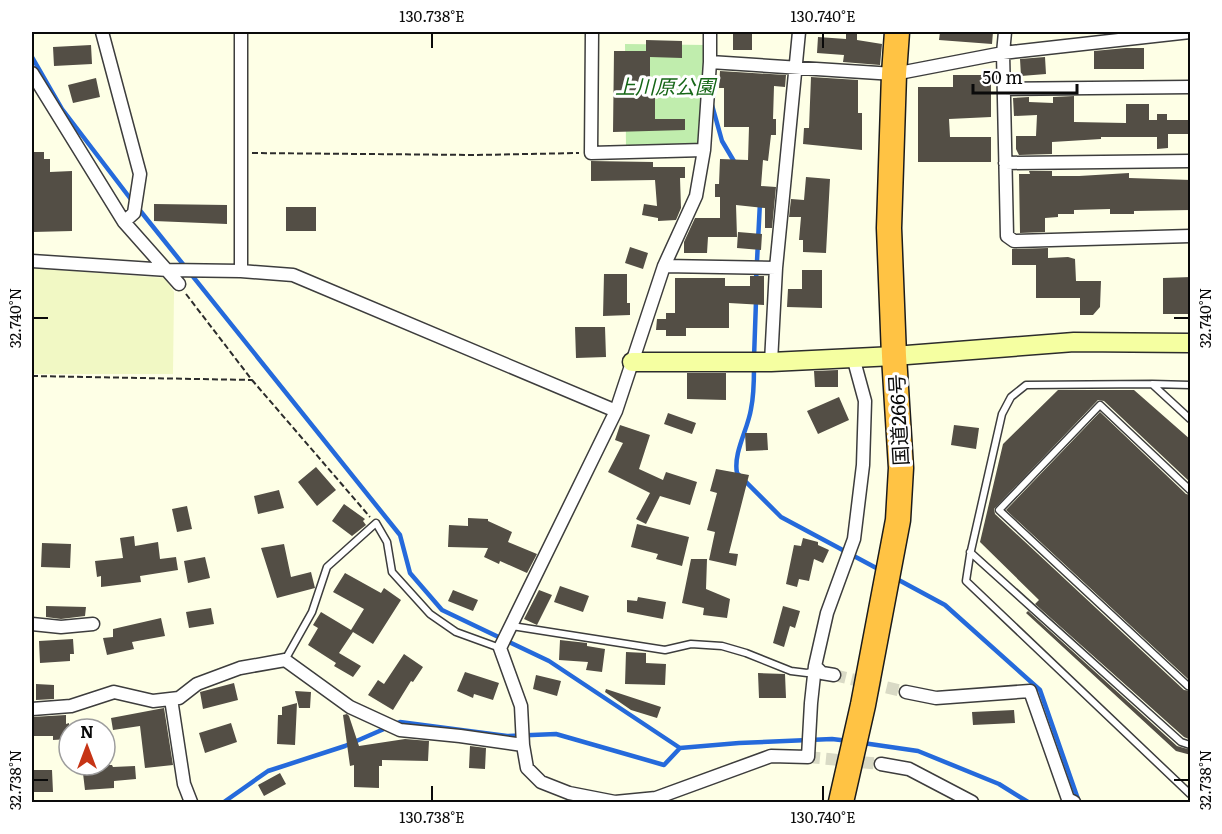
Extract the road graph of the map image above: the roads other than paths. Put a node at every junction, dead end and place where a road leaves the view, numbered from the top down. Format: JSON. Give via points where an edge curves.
{"nodes":[{"id":1,"x":102,"y":32,"type":"edge"},
{"id":2,"x":241,"y":32,"type":"edge"},
{"id":3,"x":592,"y":32,"type":"edge"},
{"id":4,"x":710,"y":32,"type":"edge"},
{"id":5,"x":799,"y":32,"type":"edge"},
{"id":6,"x":897,"y":32,"type":"edge"},
{"id":7,"x":1005,"y":32,"type":"edge"},
{"id":8,"x":1190,"y":32,"type":"edge"},
{"id":9,"x":1104,"y":36,"type":"edge"},
{"id":10,"x":1003,"y":53,"type":"junction"},
{"id":11,"x":710,"y":62,"type":"junction"},
{"id":12,"x":796,"y":66,"type":"junction"},
{"id":13,"x":32,"y":73,"type":"edge"},
{"id":14,"x":894,"y":74,"type":"junction"},
{"id":15,"x":1191,"y":87,"type":"edge"},
{"id":16,"x":1004,"y":88,"type":"junction"},
{"id":17,"x":704,"y":150,"type":"junction"},
{"id":18,"x":1191,"y":161,"type":"edge"},
{"id":19,"x":1005,"y":163,"type":"junction"},
{"id":20,"x":124,"y":222,"type":"junction"},
{"id":21,"x":1191,"y":236,"type":"edge"},
{"id":22,"x":32,"y":261,"type":"edge"},
{"id":23,"x":664,"y":266,"type":"junction"},
{"id":24,"x":776,"y":268,"type":"junction"},
{"id":25,"x":168,"y":270,"type":"junction"},
{"id":26,"x":241,"y":271,"type":"junction"},
{"id":27,"x":179,"y":284,"type":"road end"},
{"id":28,"x":1191,"y":343,"type":"edge"},
{"id":29,"x":894,"y":356,"type":"junction"},
{"id":30,"x":853,"y":357,"type":"junction"},
{"id":31,"x":632,"y":362,"type":"junction"},
{"id":32,"x":771,"y":362,"type":"junction"},
{"id":33,"x":1152,"y":384,"type":"junction"},
{"id":34,"x":1191,"y":385,"type":"edge"},
{"id":35,"x":616,"y":411,"type":"junction"},
{"id":36,"x":1191,"y":419,"type":"edge"},
{"id":37,"x":1191,"y":490,"type":"edge"},
{"id":38,"x":970,"y":552,"type":"junction"},
{"id":39,"x":32,"y":624,"type":"edge"},
{"id":40,"x":93,"y":624,"type":"dead end"},
{"id":41,"x":512,"y":626,"type":"junction"},
{"id":42,"x":500,"y":648,"type":"junction"},
{"id":43,"x":285,"y":660,"type":"junction"},
{"id":44,"x":815,"y":668,"type":"junction"},
{"id":45,"x":834,"y":675,"type":"tunnel mouth"},
{"id":46,"x":1191,"y":684,"type":"edge"},
{"id":47,"x":906,"y":692,"type":"tunnel mouth"},
{"id":48,"x":171,"y":699,"type":"junction"},
{"id":49,"x":32,"y":709,"type":"edge"},
{"id":50,"x":523,"y":745,"type":"junction"},
{"id":51,"x":1191,"y":745,"type":"edge"},
{"id":52,"x":881,"y":764,"type":"tunnel mouth"},
{"id":53,"x":1191,"y":794,"type":"edge"},
{"id":54,"x":191,"y":802,"type":"edge"},
{"id":55,"x":841,"y":802,"type":"edge"},
{"id":56,"x":972,"y":802,"type":"edge"},
{"id":57,"x":1074,"y":802,"type":"edge"}],
"edges":[{"from":1,"to":20,"type":"street","via":[[140,174],[134,213]]},
{"from":2,"to":26,"type":"street"},
{"from":3,"to":17,"type":"street","via":[[591,153]]},
{"from":4,"to":11,"type":"street"},
{"from":5,"to":12,"type":"street"},
{"from":6,"to":14,"type":"highway","name":"国道266号"},
{"from":7,"to":10,"type":"street"},
{"from":8,"to":9,"type":"street"},
{"from":9,"to":10,"type":"street"},
{"from":10,"to":14,"type":"street"},
{"from":10,"to":16,"type":"street"},
{"from":11,"to":12,"type":"street"},
{"from":11,"to":17,"type":"street"},
{"from":12,"to":14,"type":"street"},
{"from":12,"to":24,"type":"street"},
{"from":13,"to":20,"type":"street"},
{"from":14,"to":29,"type":"highway","name":"国道266号","via":[[889,228]]},
{"from":15,"to":16,"type":"street"},
{"from":16,"to":19,"type":"street"},
{"from":17,"to":23,"type":"street","via":[[696,196]]},
{"from":18,"to":19,"type":"street"},
{"from":19,"to":21,"type":"street","via":[[1007,236],[1014,241]]},
{"from":20,"to":25,"type":"street"},
{"from":22,"to":25,"type":"street"},
{"from":23,"to":24,"type":"street"},
{"from":23,"to":31,"type":"street"},
{"from":24,"to":32,"type":"street"},
{"from":25,"to":26,"type":"street"},
{"from":25,"to":27,"type":"street"},
{"from":26,"to":35,"type":"street","via":[[293,275]]},
{"from":28,"to":29,"type":"street","via":[[1074,342]]},
{"from":29,"to":30,"type":"street"},
{"from":29,"to":55,"type":"highway","name":"国道266号","via":[[901,468],[898,520]]},
{"from":30,"to":32,"type":"street"},
{"from":30,"to":44,"type":"street","via":[[865,401],[862,476],[854,538],[826,613]]},
{"from":31,"to":32,"type":"street"},
{"from":31,"to":35,"type":"street"},
{"from":33,"to":34,"type":"lane"},
{"from":33,"to":36,"type":"lane"},
{"from":33,"to":38,"type":"lane","via":[[1036,384],[1026,385],[1011,397],[1002,414]]},
{"from":35,"to":41,"type":"street"},
{"from":37,"to":46,"type":"lane","via":[[1100,405],[999,510],[1188,686]]},
{"from":38,"to":51,"type":"lane","via":[[1181,742]]},
{"from":38,"to":53,"type":"lane","via":[[966,581]]},
{"from":39,"to":40,"type":"street"},
{"from":41,"to":42,"type":"street"},
{"from":41,"to":44,"type":"lane","via":[[665,650],[692,644],[722,646],[791,671],[807,673]]},
{"from":42,"to":43,"type":"lane","via":[[456,632],[430,614],[392,572],[387,542],[376,523],[327,567],[312,612]]},
{"from":42,"to":50,"type":"street","via":[[521,706]]},
{"from":43,"to":48,"type":"street","via":[[240,668],[197,684],[179,698]]},
{"from":43,"to":50,"type":"street","via":[[350,707],[400,730]]},
{"from":44,"to":45,"type":"street"},
{"from":44,"to":50,"type":"street","via":[[808,757],[771,756],[656,798],[615,802],[569,793],[541,782],[527,768]]},
{"from":47,"to":57,"type":"street","via":[[936,698],[1030,691],[1068,799]]},
{"from":48,"to":49,"type":"street","via":[[153,701],[114,692],[71,706]]},
{"from":48,"to":54,"type":"street","via":[[184,784]]},
{"from":52,"to":56,"type":"street","via":[[909,769]]}]}
